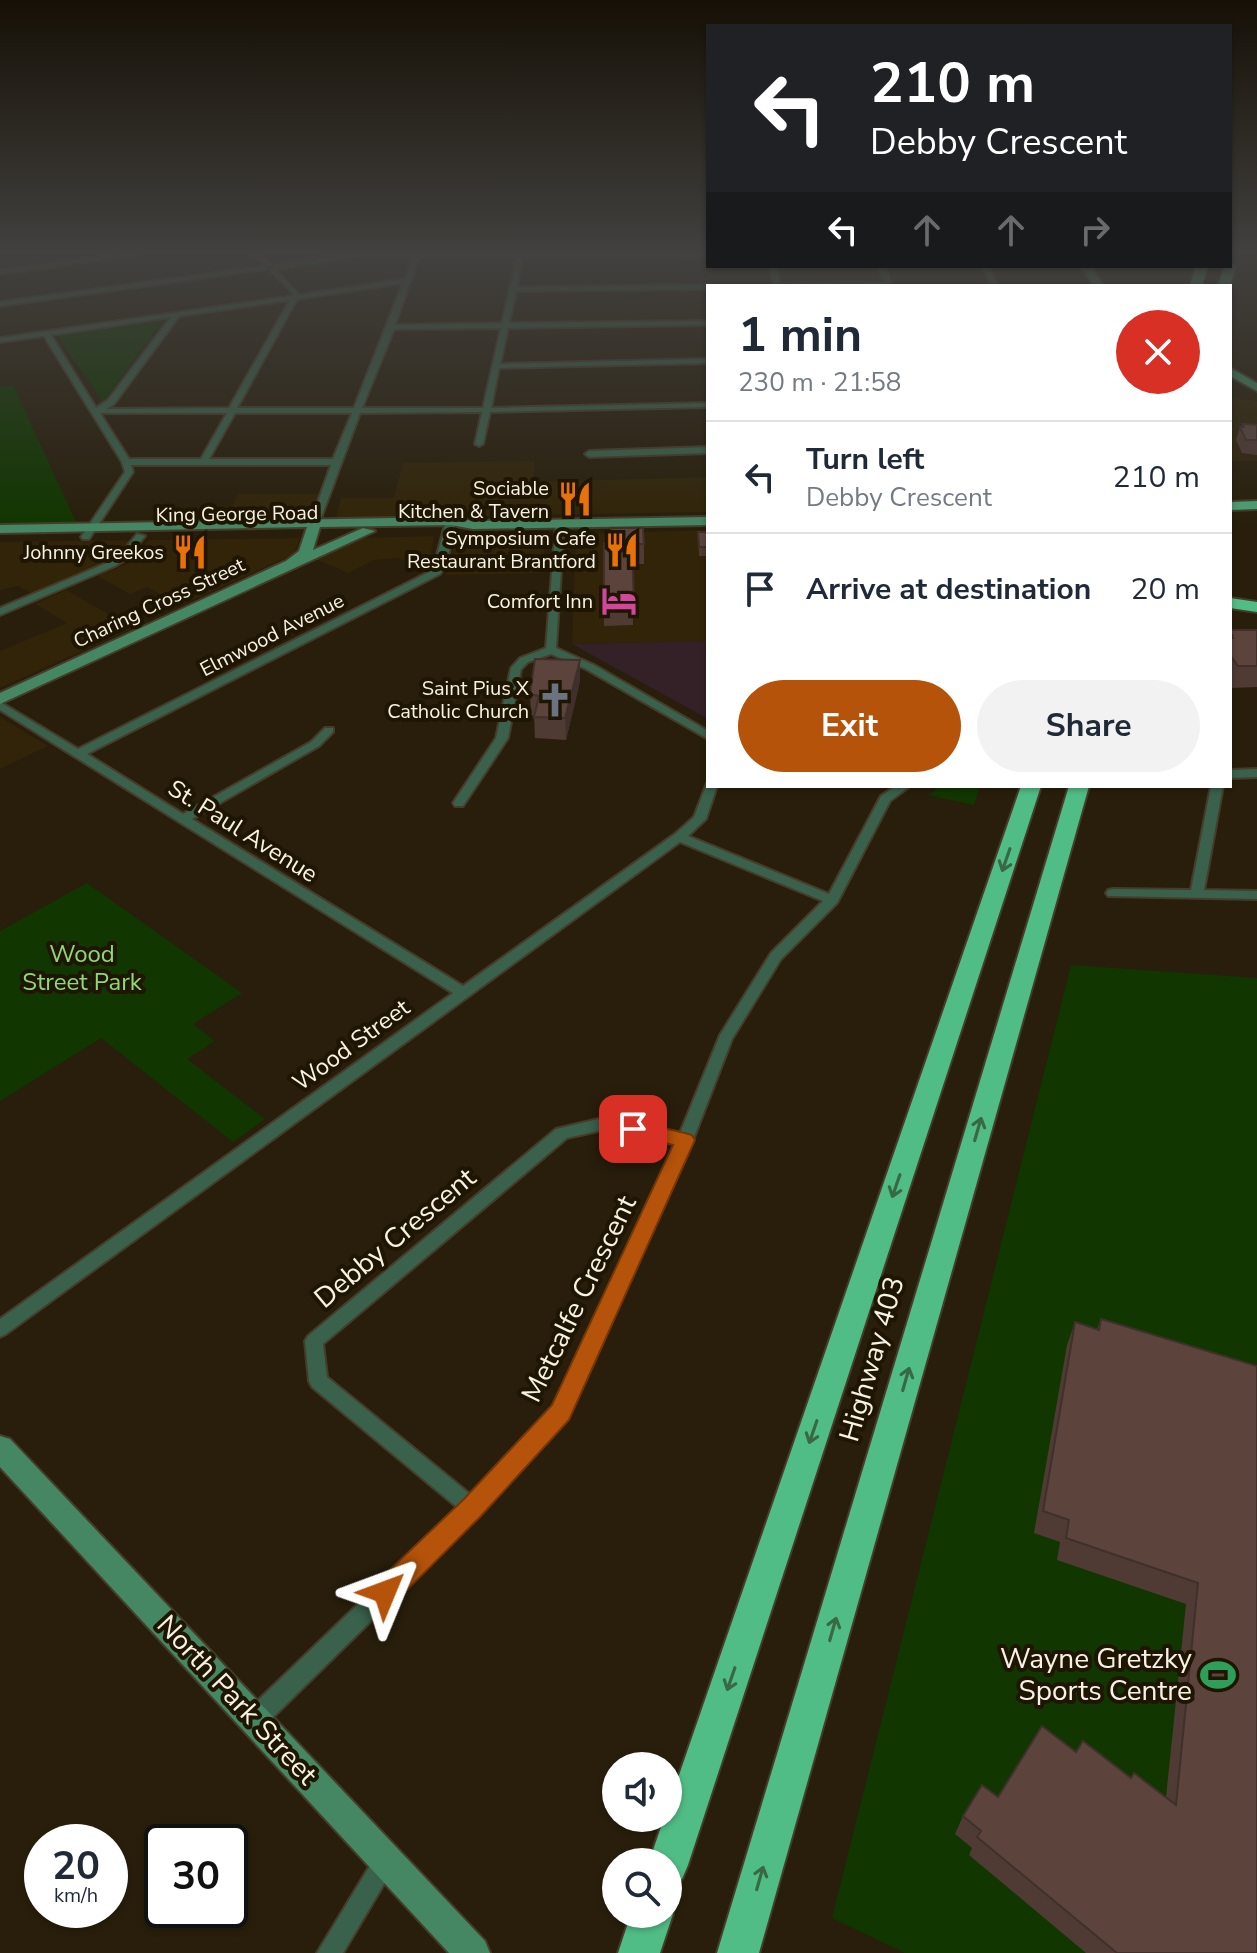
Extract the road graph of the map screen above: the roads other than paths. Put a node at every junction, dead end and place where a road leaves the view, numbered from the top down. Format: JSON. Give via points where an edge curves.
{"nodes":[{"id":1,"x":54,"y":345,"type":"edge"},
{"id":2,"x":153,"y":345,"type":"edge"},
{"id":3,"x":268,"y":345,"type":"edge"},
{"id":4,"x":384,"y":345,"type":"edge"},
{"id":5,"x":500,"y":345,"type":"edge"},
{"id":6,"x":706,"y":361,"type":"edge"},
{"id":7,"x":495,"y":366,"type":"junction"},
{"id":8,"x":1232,"y":372,"type":"edge"},
{"id":9,"x":1257,"y":388,"type":"edge"},
{"id":10,"x":706,"y":405,"type":"edge"},
{"id":11,"x":487,"y":410,"type":"junction"},
{"id":12,"x":96,"y":411,"type":"junction"},
{"id":13,"x":231,"y":411,"type":"junction"},
{"id":14,"x":357,"y":411,"type":"junction"},
{"id":15,"x":479,"y":444,"type":"dead end"},
{"id":16,"x":706,"y":450,"type":"edge"},
{"id":17,"x":589,"y":454,"type":"dead end"},
{"id":18,"x":204,"y":461,"type":"junction"},
{"id":19,"x":126,"y":462,"type":"junction"},
{"id":20,"x":336,"y":462,"type":"junction"},
{"id":21,"x":1257,"y":505,"type":"edge"},
{"id":22,"x":1232,"y":506,"type":"edge"},
{"id":23,"x":1257,"y":514,"type":"edge"},
{"id":24,"x":1232,"y":515,"type":"edge"},
{"id":25,"x":706,"y":521,"type":"edge"},
{"id":26,"x":559,"y":524,"type":"junction"},
{"id":27,"x":449,"y":526,"type":"junction"},
{"id":28,"x":314,"y":528,"type":"junction"},
{"id":29,"x":0,"y":529,"type":"edge"},
{"id":30,"x":368,"y":531,"type":"junction"},
{"id":31,"x":89,"y":532,"type":"junction"},
{"id":32,"x":140,"y":536,"type":"junction"},
{"id":33,"x":0,"y":538,"type":"edge"},
{"id":34,"x":291,"y":564,"type":"junction"},
{"id":35,"x":1232,"y":603,"type":"edge"},
{"id":36,"x":1257,"y":607,"type":"edge"},
{"id":37,"x":0,"y":612,"type":"edge"},
{"id":38,"x":1232,"y":617,"type":"edge"},
{"id":39,"x":1257,"y":618,"type":"edge"},
{"id":40,"x":551,"y":650,"type":"junction"},
{"id":41,"x":0,"y":699,"type":"edge"},
{"id":42,"x":0,"y":705,"type":"edge"},
{"id":43,"x":329,"y":730,"type":"dead end"},
{"id":44,"x":706,"y":735,"type":"edge"},
{"id":45,"x":77,"y":754,"type":"junction"},
{"id":46,"x":1257,"y":773,"type":"edge"},
{"id":47,"x":1232,"y":774,"type":"edge"},
{"id":48,"x":710,"y":788,"type":"edge"},
{"id":49,"x":901,"y":788,"type":"edge"},
{"id":50,"x":1030,"y":788,"type":"edge"},
{"id":51,"x":1078,"y":788,"type":"edge"},
{"id":52,"x":1217,"y":788,"type":"edge"},
{"id":53,"x":459,"y":803,"type":"dead end"},
{"id":54,"x":183,"y":819,"type":"junction"},
{"id":55,"x":679,"y":837,"type":"junction"},
{"id":56,"x":1113,"y":893,"type":"dead end"},
{"id":57,"x":1197,"y":894,"type":"junction"},
{"id":58,"x":1257,"y":895,"type":"edge"},
{"id":59,"x":832,"y":900,"type":"junction"},
{"id":60,"x":463,"y":993,"type":"junction"},
{"id":61,"x":685,"y":1140,"type":"junction"},
{"id":62,"x":0,"y":1329,"type":"edge"},
{"id":63,"x":0,"y":1448,"type":"edge"},
{"id":64,"x":472,"y":1508,"type":"junction"},
{"id":65,"x":255,"y":1719,"type":"junction"},
{"id":66,"x":674,"y":1848,"type":"edge"},
{"id":67,"x":385,"y":1862,"type":"junction"},
{"id":68,"x":647,"y":1928,"type":"edge"},
{"id":69,"x":329,"y":1953,"type":"edge"},
{"id":70,"x":473,"y":1953,"type":"edge"},
{"id":71,"x":639,"y":1953,"type":"edge"},
{"id":72,"x":738,"y":1953,"type":"edge"}],
"edges":[{"from":1,"to":12,"type":"street"},
{"from":2,"to":12,"type":"street","via":[[111,402]]},
{"from":3,"to":13,"type":"street"},
{"from":4,"to":14,"type":"street"},
{"from":5,"to":7,"type":"street"},
{"from":6,"to":7,"type":"street"},
{"from":7,"to":11,"type":"street"},
{"from":8,"to":9,"type":"main road"},
{"from":10,"to":11,"type":"street"},
{"from":11,"to":14,"type":"street"},
{"from":11,"to":15,"type":"street"},
{"from":12,"to":13,"type":"street"},
{"from":12,"to":19,"type":"street"},
{"from":13,"to":14,"type":"street"},
{"from":13,"to":18,"type":"street"},
{"from":14,"to":20,"type":"street"},
{"from":16,"to":17,"type":"street"},
{"from":18,"to":19,"type":"street"},
{"from":18,"to":20,"type":"street"},
{"from":19,"to":31,"type":"street","via":[[129,472]]},
{"from":20,"to":28,"type":"street"},
{"from":21,"to":22,"type":"main road"},
{"from":23,"to":24,"type":"main road"},
{"from":25,"to":26,"type":"main road","name":"King George Road"},
{"from":26,"to":27,"type":"main road","name":"King George Road"},
{"from":26,"to":40,"type":"street"},
{"from":27,"to":28,"type":"main road","name":"King George Road"},
{"from":27,"to":30,"type":"main road","name":"King George Road"},
{"from":27,"to":45,"type":"street","name":"Elmwood Avenue","via":[[437,572]]},
{"from":28,"to":30,"type":"main road","name":"King George Road"},
{"from":28,"to":31,"type":"main road","name":"King George Road"},
{"from":28,"to":32,"type":"main road","name":"King George Road"},
{"from":28,"to":34,"type":"main road","via":[[305,553]]},
{"from":29,"to":31,"type":"main road","name":"King George Road"},
{"from":30,"to":34,"type":"main road","name":"Charing Cross Street"},
{"from":31,"to":32,"type":"main road","name":"King George Road"},
{"from":31,"to":33,"type":"main road","name":"King George Road"},
{"from":32,"to":37,"type":"street","via":[[112,564]]},
{"from":34,"to":41,"type":"main road","name":"Charing Cross Street"},
{"from":35,"to":36,"type":"highway"},
{"from":38,"to":39,"type":"highway"},
{"from":40,"to":44,"type":"street"},
{"from":40,"to":53,"type":"street","via":[[516,668],[502,738]]},
{"from":42,"to":45,"type":"street","name":"St. Paul Avenue"},
{"from":43,"to":54,"type":"street","via":[[315,744]]},
{"from":45,"to":54,"type":"street","name":"St. Paul Avenue"},
{"from":46,"to":47,"type":"street"},
{"from":48,"to":55,"type":"street","name":"Wood Street","via":[[700,819]]},
{"from":49,"to":59,"type":"street","name":"Metcalfe Crescent","via":[[885,799]]},
{"from":50,"to":66,"type":"highway","name":"Highway 403","one_way":true},
{"from":72,"to":51,"type":"highway","name":"Highway 403","one_way":true},
{"from":52,"to":57,"type":"street"},
{"from":54,"to":60,"type":"street","name":"St. Paul Avenue"},
{"from":55,"to":59,"type":"street"},
{"from":55,"to":60,"type":"street","name":"Wood Street"},
{"from":56,"to":57,"type":"street"},
{"from":57,"to":58,"type":"street"},
{"from":59,"to":61,"type":"street","name":"Metcalfe Crescent","via":[[776,956],[733,1027]]},
{"from":60,"to":62,"type":"street","name":"Wood Street"},
{"from":61,"to":64,"type":"street","name":"Metcalfe Crescent","via":[[561,1413]]},
{"from":61,"to":64,"type":"street","name":"Debby Crescent","via":[[607,1123],[562,1133],[314,1341],[318,1381]]},
{"from":63,"to":65,"type":"main road","name":"North Park Street"},
{"from":64,"to":65,"type":"street","name":"Metcalfe Crescent"},
{"from":65,"to":67,"type":"main road","name":"North Park Street"},
{"from":67,"to":69,"type":"street"},
{"from":67,"to":70,"type":"main road","name":"North Park Street"},
{"from":68,"to":71,"type":"highway"}]}
